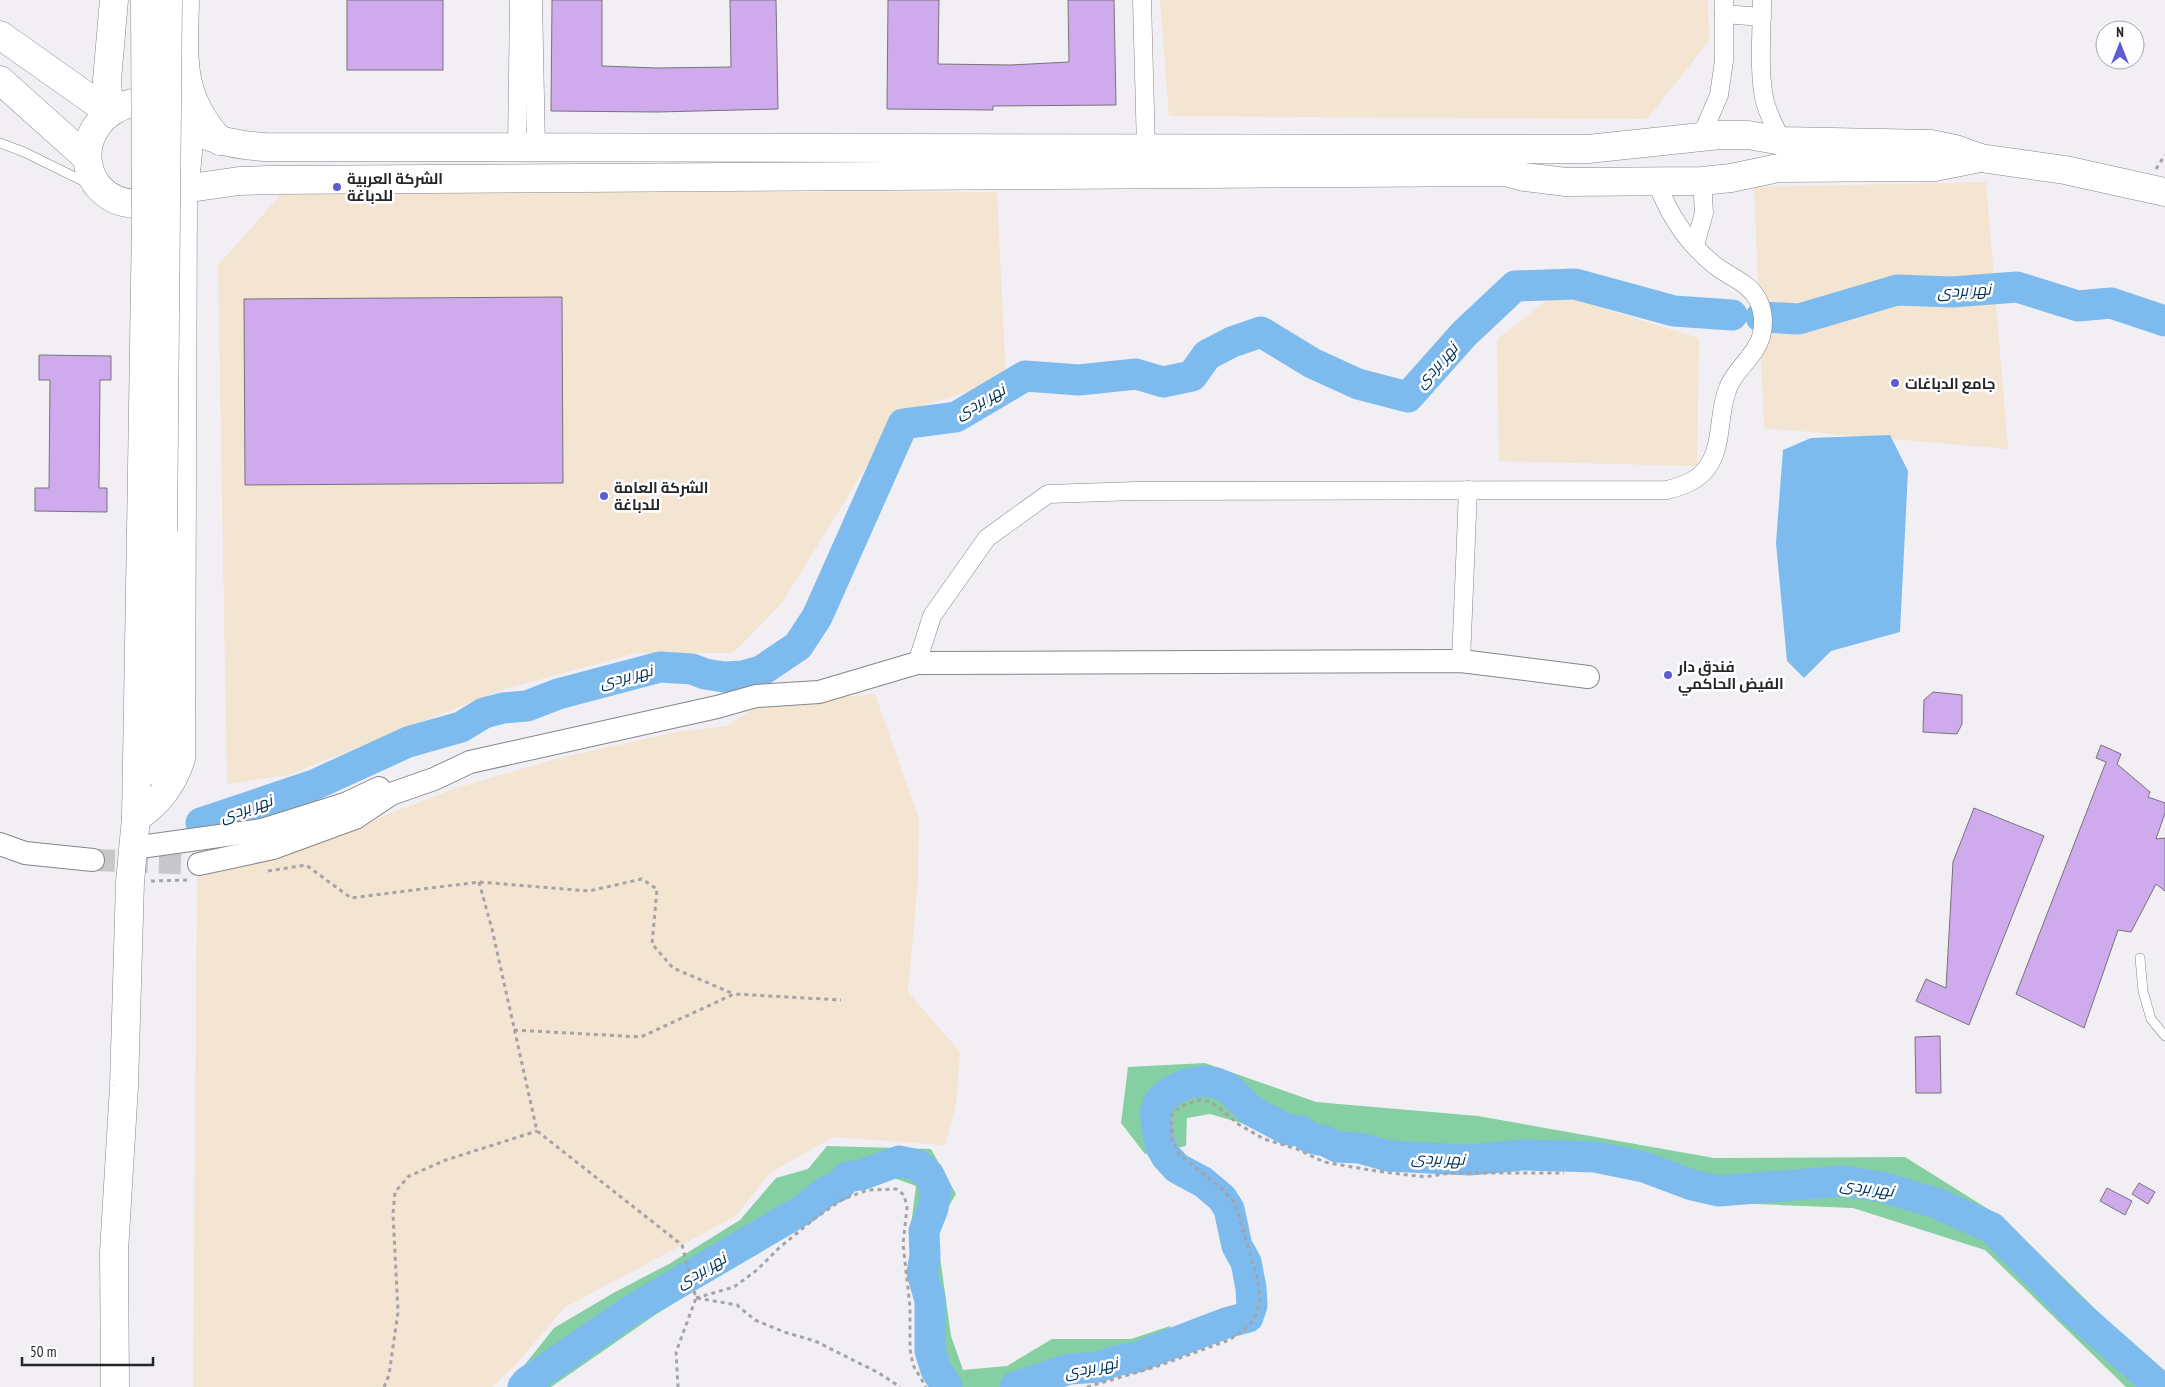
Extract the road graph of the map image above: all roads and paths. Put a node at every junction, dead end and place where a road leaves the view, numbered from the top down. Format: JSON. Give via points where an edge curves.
{"nodes":[{"id":1,"x":114,"y":0,"type":"edge"},
{"id":2,"x":145,"y":0,"type":"edge"},
{"id":3,"x":168,"y":0,"type":"edge"},
{"id":4,"x":184,"y":0,"type":"edge"},
{"id":5,"x":519,"y":0,"type":"edge"},
{"id":6,"x":533,"y":0,"type":"edge"},
{"id":7,"x":1142,"y":0,"type":"edge"},
{"id":8,"x":1724,"y":7,"type":"edge"},
{"id":9,"x":1762,"y":8,"type":"edge"},
{"id":10,"x":0,"y":35,"type":"edge"},
{"id":11,"x":111,"y":44,"type":"junction"},
{"id":12,"x":0,"y":80,"type":"edge"},
{"id":13,"x":64,"y":80,"type":"junction"},
{"id":14,"x":109,"y":112,"type":"junction"},
{"id":15,"x":176,"y":122,"type":"junction"},
{"id":16,"x":1701,"y":137,"type":"junction"},
{"id":17,"x":220,"y":141,"type":"junction"},
{"id":18,"x":1782,"y":141,"type":"junction"},
{"id":19,"x":0,"y":143,"type":"edge"},
{"id":20,"x":527,"y":147,"type":"junction"},
{"id":21,"x":1146,"y":148,"type":"junction"},
{"id":22,"x":87,"y":158,"type":"junction"},
{"id":23,"x":1980,"y":158,"type":"junction"},
{"id":24,"x":1656,"y":181,"type":"junction"},
{"id":25,"x":1702,"y":181,"type":"junction"},
{"id":26,"x":183,"y":189,"type":"junction"},
{"id":27,"x":103,"y":191,"type":"junction"},
{"id":28,"x":2165,"y":192,"type":"edge"},
{"id":29,"x":1695,"y":245,"type":"junction"},
{"id":30,"x":1468,"y":490,"type":"junction"},
{"id":31,"x":152,"y":532,"type":"junction"},
{"id":32,"x":1461,"y":661,"type":"junction"},
{"id":33,"x":917,"y":663,"type":"junction"},
{"id":34,"x":1588,"y":677,"type":"dead end"},
{"id":35,"x":717,"y":707,"type":"junction"},
{"id":36,"x":136,"y":818,"type":"junction"},
{"id":37,"x":0,"y":844,"type":"edge"},
{"id":38,"x":133,"y":848,"type":"junction"},
{"id":39,"x":93,"y":860,"type":"tunnel mouth"},
{"id":40,"x":198,"y":864,"type":"tunnel mouth"},
{"id":41,"x":306,"y":865,"type":"dead end"},
{"id":42,"x":479,"y":882,"type":"junction"},
{"id":43,"x":2140,"y":958,"type":"dead end"},
{"id":44,"x":734,"y":994,"type":"junction"},
{"id":45,"x":841,"y":1000,"type":"dead end"},
{"id":46,"x":514,"y":1030,"type":"junction"},
{"id":47,"x":2165,"y":1036,"type":"edge"},
{"id":48,"x":537,"y":1131,"type":"junction"},
{"id":49,"x":1564,"y":1173,"type":"dead end"},
{"id":50,"x":696,"y":1298,"type":"junction"},
{"id":51,"x":115,"y":1387,"type":"edge"},
{"id":52,"x":384,"y":1387,"type":"edge"},
{"id":53,"x":678,"y":1387,"type":"edge"},
{"id":54,"x":900,"y":1387,"type":"edge"},
{"id":55,"x":926,"y":1387,"type":"edge"},
{"id":56,"x":1087,"y":1387,"type":"edge"}],
"edges":[{"from":1,"to":11,"type":"main road"},
{"from":2,"to":31,"type":"main road","bridge":true},
{"from":3,"to":31,"type":"main road","bridge":true},
{"from":4,"to":17,"type":"main road","via":[[187,84],[200,115]]},
{"from":5,"to":20,"type":"street"},
{"from":6,"to":20,"type":"street"},
{"from":7,"to":21,"type":"street"},
{"from":8,"to":9,"type":"street"},
{"from":8,"to":16,"type":"street","via":[[1724,61],[1719,95]]},
{"from":9,"to":18,"type":"street","via":[[1764,100]]},
{"from":10,"to":13,"type":"main road"},
{"from":11,"to":13,"type":"main road","via":[[93,68]]},
{"from":11,"to":14,"type":"main road","via":[[107,80]]},
{"from":12,"to":22,"type":"main road"},
{"from":13,"to":14,"type":"main road"},
{"from":14,"to":15,"type":"main road","via":[[126,105],[144,104],[167,113]]},
{"from":14,"to":22,"type":"main road","via":[[92,132]]},
{"from":15,"to":17,"type":"main road"},
{"from":15,"to":26,"type":"main road","via":[[188,148]]},
{"from":16,"to":18,"type":"main road","via":[[1748,136]]},
{"from":16,"to":21,"type":"main road","via":[[1588,149]]},
{"from":17,"to":20,"type":"main road","via":[[265,147]]},
{"from":18,"to":23,"type":"main road","via":[[1931,144]]},
{"from":19,"to":27,"type":"lane"},
{"from":20,"to":21,"type":"main road"},
{"from":22,"to":27,"type":"main road","via":[[89,170]]},
{"from":23,"to":25,"type":"main road","via":[[1935,167],[1779,168]]},
{"from":23,"to":28,"type":"main road","via":[[2065,170]]},
{"from":24,"to":25,"type":"main road"},
{"from":24,"to":26,"type":"main road","via":[[1566,182],[1505,172],[268,180]]},
{"from":24,"to":29,"type":"street","via":[[1669,213]]},
{"from":25,"to":29,"type":"street","via":[[1704,213]]},
{"from":26,"to":27,"type":"main road","via":[[137,204],[119,200]]},
{"from":26,"to":36,"type":"main road","via":[[181,759],[164,794]]},
{"from":29,"to":30,"type":"street","via":[[1710,261],[1752,291],[1762,314],[1763,327],[1754,351],[1737,370],[1726,391],[1718,444],[1706,470],[1695,480],[1668,490]]},
{"from":30,"to":32,"type":"street"},
{"from":30,"to":33,"type":"street","via":[[1048,494],[987,538],[932,616]]},
{"from":31,"to":36,"type":"main road","via":[[163,746],[156,784]]},
{"from":32,"to":33,"type":"street"},
{"from":32,"to":34,"type":"street"},
{"from":33,"to":35,"type":"street","via":[[819,692],[756,696]]},
{"from":35,"to":38,"type":"street","via":[[604,716],[460,751],[344,804],[271,827]]},
{"from":35,"to":40,"type":"street","via":[[470,762],[391,794],[354,818],[273,848]]},
{"from":36,"to":38,"type":"main road"},
{"from":37,"to":39,"type":"street","via":[[25,853]]},
{"from":38,"to":51,"type":"main road","via":[[114,1252]]},
{"from":41,"to":42,"type":"path","via":[[351,898]]},
{"from":42,"to":44,"type":"path","via":[[588,892],[642,879],[657,889],[652,944],[673,968]]},
{"from":42,"to":46,"type":"path"},
{"from":43,"to":47,"type":"lane","via":[[2143,991],[2151,1019]]},
{"from":44,"to":45,"type":"path"},
{"from":44,"to":46,"type":"path","via":[[641,1037]]},
{"from":46,"to":48,"type":"path"},
{"from":48,"to":50,"type":"path","via":[[682,1245]]},
{"from":48,"to":52,"type":"path","via":[[438,1163],[409,1176],[395,1192],[393,1214],[398,1312],[389,1374]]},
{"from":49,"to":56,"type":"path","via":[[1425,1177],[1324,1162],[1264,1139],[1208,1101],[1186,1104],[1171,1117],[1172,1140],[1179,1154],[1233,1200],[1258,1281],[1260,1301],[1256,1316],[1249,1326],[1229,1340]]},
{"from":50,"to":53,"type":"path","via":[[676,1352]]},
{"from":50,"to":54,"type":"path","via":[[738,1305],[755,1320],[816,1341]]},
{"from":50,"to":55,"type":"path","via":[[734,1287],[814,1219],[843,1199],[868,1190],[896,1189],[904,1195],[907,1208],[903,1244],[910,1307],[910,1349],[913,1365]]}]}
